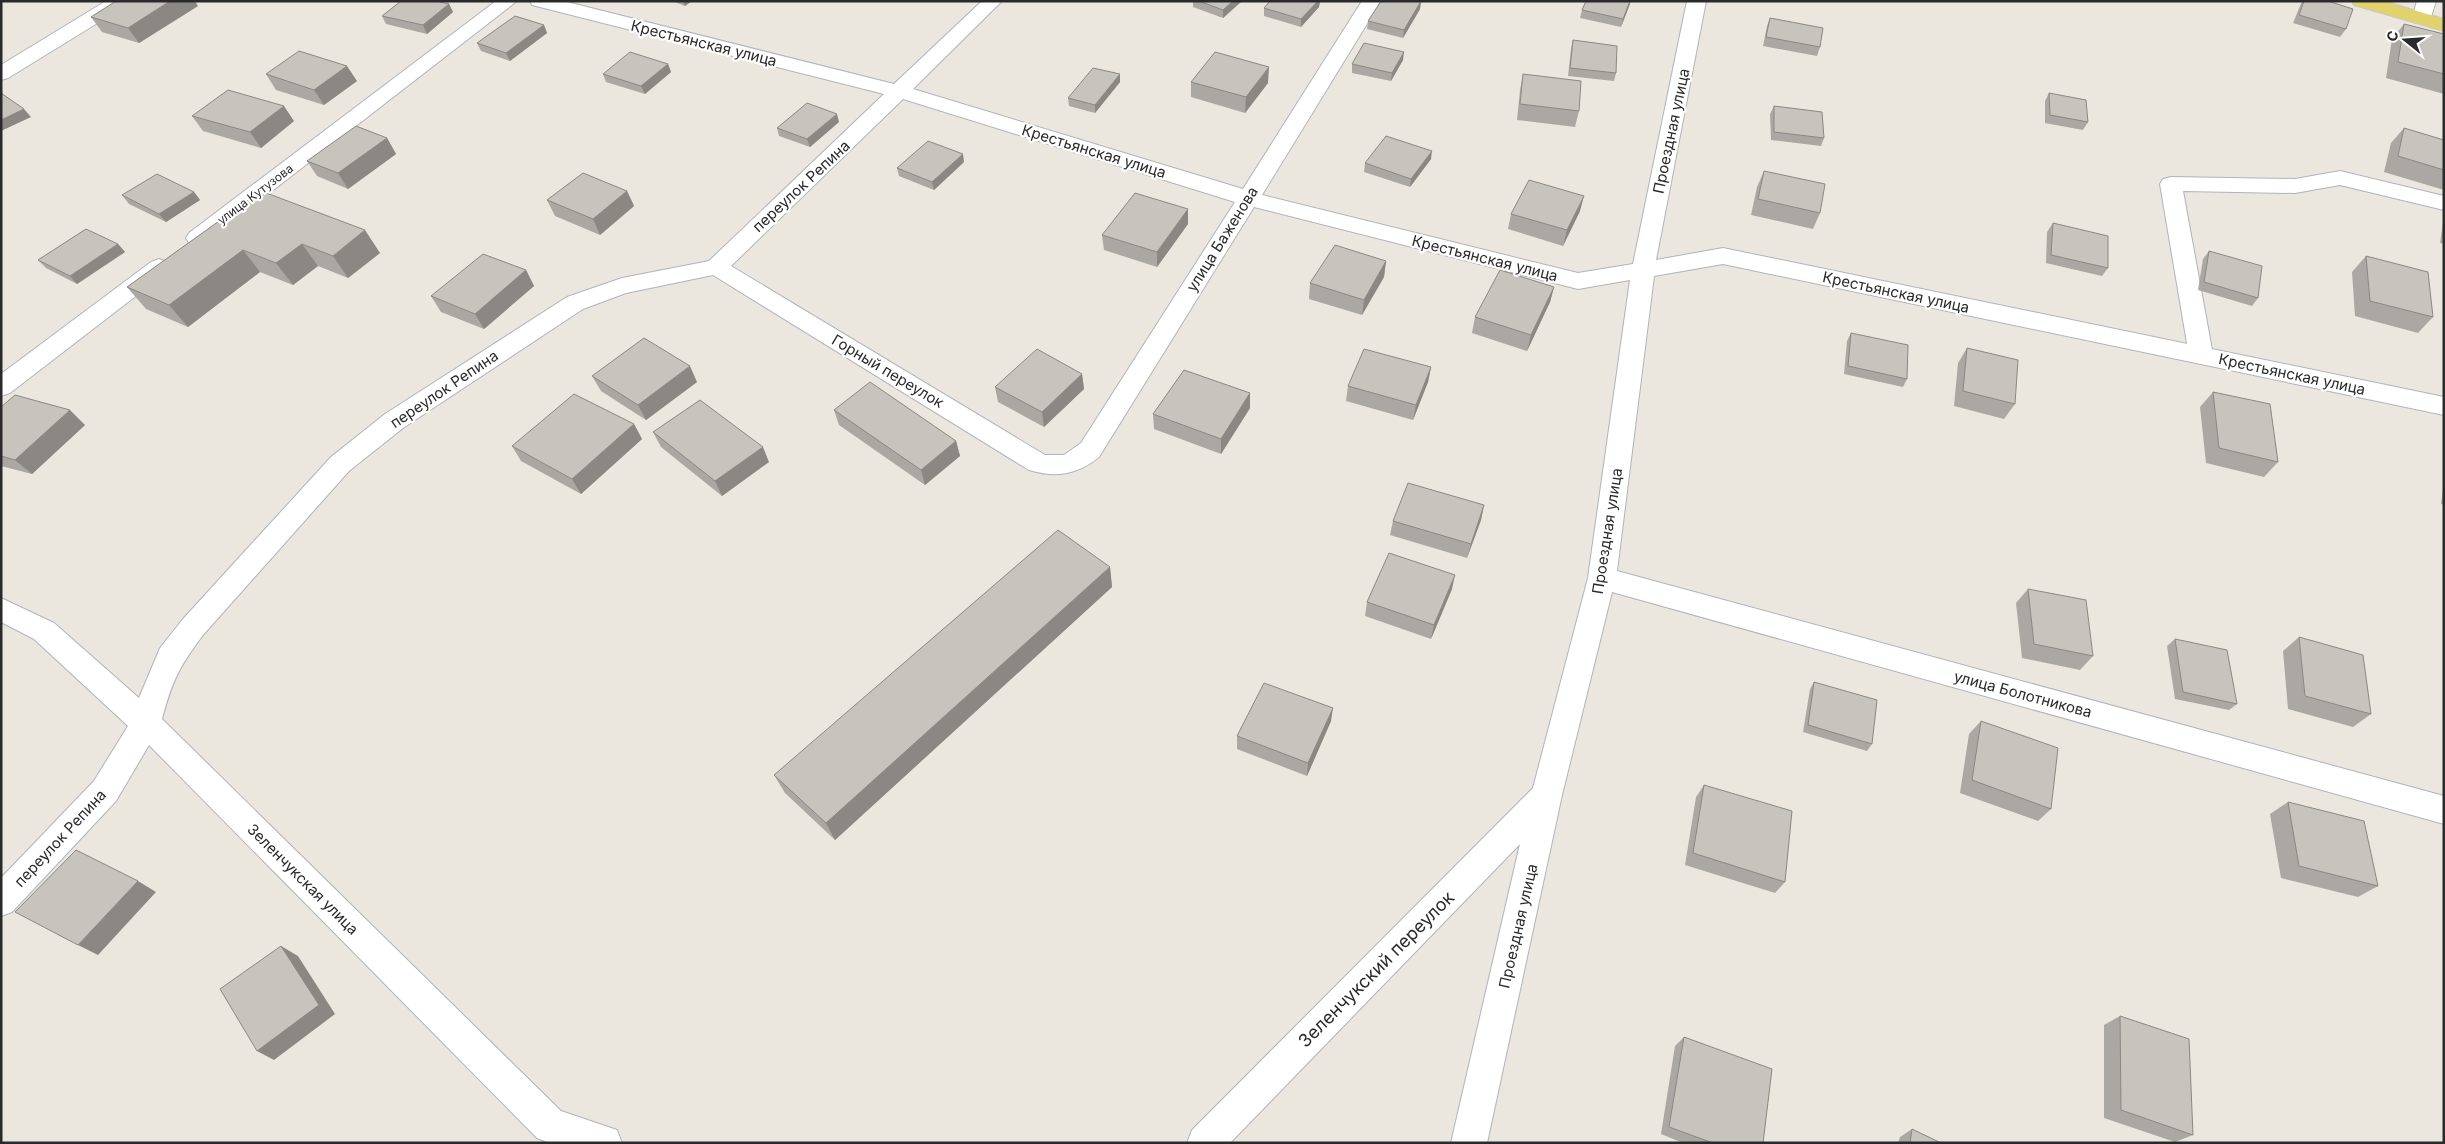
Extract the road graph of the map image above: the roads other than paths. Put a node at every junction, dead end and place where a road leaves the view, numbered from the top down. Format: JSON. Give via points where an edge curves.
{"nodes":[{"id":1,"x":120,"y":1,"type":"edge"},
{"id":2,"x":508,"y":1,"type":"edge"},
{"id":3,"x":540,"y":1,"type":"edge"},
{"id":4,"x":993,"y":1,"type":"edge"},
{"id":5,"x":1372,"y":1,"type":"edge"},
{"id":6,"x":1697,"y":1,"type":"edge"},
{"id":7,"x":2361,"y":1,"type":"edge"},
{"id":8,"x":2424,"y":10,"type":"edge"},
{"id":9,"x":2444,"y":25,"type":"edge"},
{"id":10,"x":1,"y":74,"type":"edge"},
{"id":11,"x":900,"y":92,"type":"junction"},
{"id":12,"x":1247,"y":198,"type":"junction"},
{"id":13,"x":2444,"y":203,"type":"edge"},
{"id":14,"x":716,"y":267,"type":"junction"},
{"id":15,"x":1643,"y":269,"type":"junction"},
{"id":16,"x":2201,"y":355,"type":"junction"},
{"id":17,"x":1,"y":387,"type":"edge"},
{"id":18,"x":2444,"y":406,"type":"edge"},
{"id":19,"x":1063,"y":467,"type":"joint"},
{"id":20,"x":1602,"y":578,"type":"junction"},
{"id":21,"x":1,"y":609,"type":"edge"},
{"id":22,"x":146,"y":723,"type":"junction"},
{"id":23,"x":1547,"y":795,"type":"junction"},
{"id":24,"x":2444,"y":810,"type":"edge"},
{"id":25,"x":1,"y":902,"type":"edge"},
{"id":26,"x":542,"y":1134,"type":"edge"},
{"id":27,"x":604,"y":1143,"type":"edge"},
{"id":28,"x":1205,"y":1143,"type":"edge"},
{"id":29,"x":1469,"y":1143,"type":"edge"}],
"edges":[{"from":1,"to":10,"type":"street"},
{"from":2,"to":17,"type":"street","name":"улица Кутузова"},
{"from":3,"to":11,"type":"street","name":"Крестьянская улица"},
{"from":4,"to":11,"type":"street","name":"переулок Репина"},
{"from":5,"to":12,"type":"street","name":"улица Баженова"},
{"from":6,"to":15,"type":"street","name":"Проездная улица"},
{"from":7,"to":8,"type":"main road"},
{"from":8,"to":9,"type":"main road"},
{"from":11,"to":12,"type":"street","name":"Крестьянская улица"},
{"from":11,"to":14,"type":"street","name":"переулок Репина"},
{"from":12,"to":15,"type":"street","name":"Крестьянская улица","via":[[1578,281]]},
{"from":12,"to":19,"type":"street","name":"улица Баженова","via":[[1090,450]]},
{"from":13,"to":16,"type":"street","via":[[2340,178],[2295,186],[2171,184]]},
{"from":14,"to":19,"type":"street","name":"Горный переулок","via":[[1038,463]]},
{"from":14,"to":22,"type":"street","name":"переулок Репина","via":[[622,286],[575,303],[394,421],[340,464],[193,627],[170,657],[156,688]]},
{"from":15,"to":16,"type":"street","name":"Крестьянская улица","via":[[1723,256]]},
{"from":15,"to":20,"type":"street","name":"Проездная улица"},
{"from":16,"to":18,"type":"street","name":"Крестьянская улица"},
{"from":20,"to":23,"type":"street","name":"Проездная улица"},
{"from":20,"to":24,"type":"street","name":"улица Болотникова"},
{"from":21,"to":22,"type":"street","name":"Зеленчукская улица","via":[[44,631]]},
{"from":22,"to":25,"type":"street","name":"переулок Репина","via":[[105,791]]},
{"from":22,"to":26,"type":"street","name":"Зеленчукская улица"},
{"from":23,"to":28,"type":"street","name":"Зеленчукский переулок"},
{"from":23,"to":29,"type":"street","name":"Проездная улица"},
{"from":26,"to":27,"type":"street","name":"Зеленчукская улица"}]}
